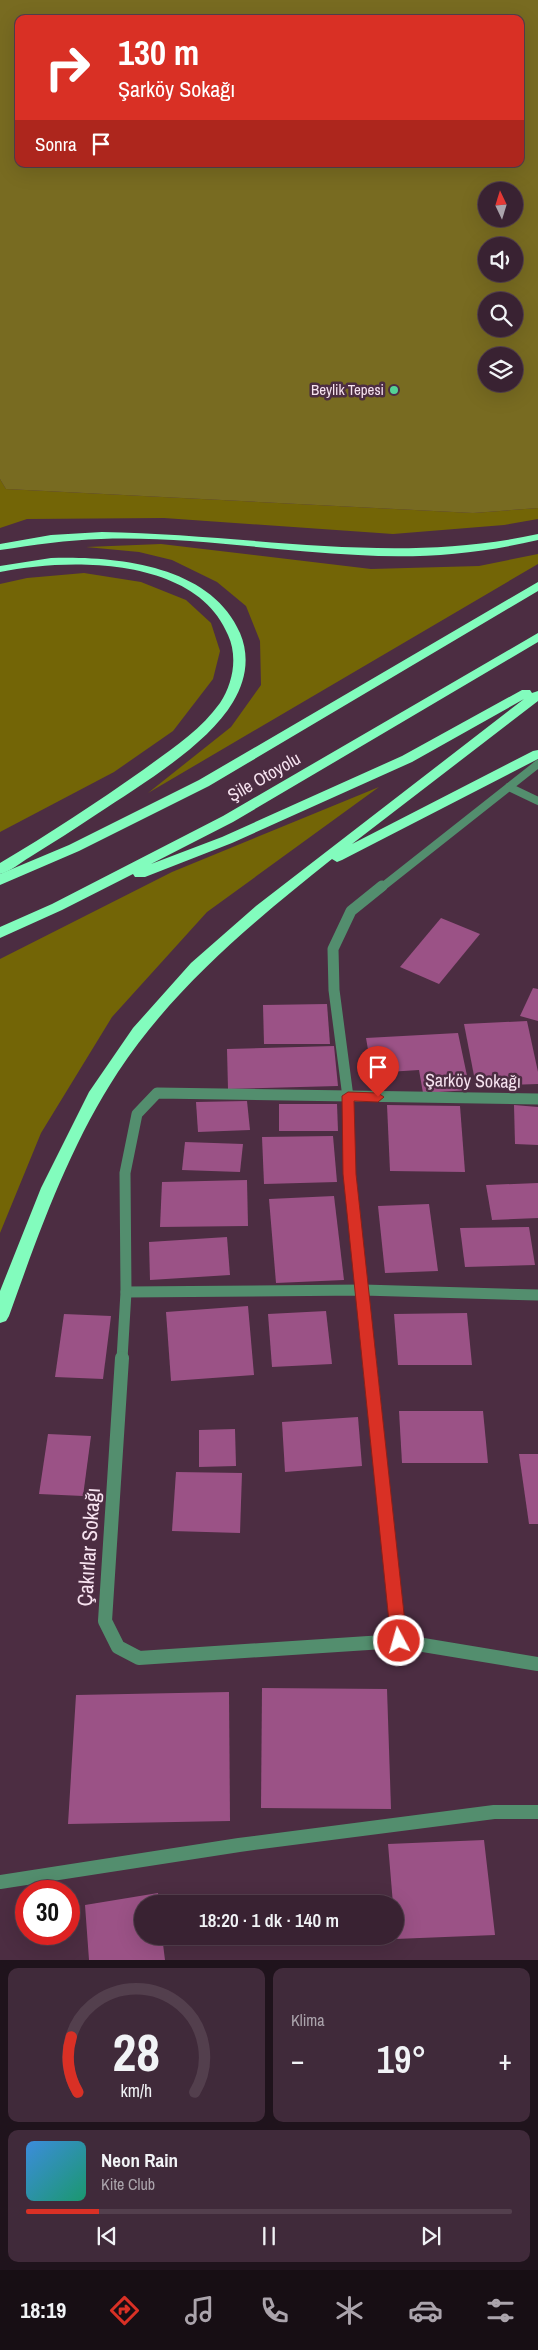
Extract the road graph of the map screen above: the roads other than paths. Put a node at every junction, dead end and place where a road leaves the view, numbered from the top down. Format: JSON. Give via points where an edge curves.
{"nodes":[{"id":1,"x":538,"y":537,"type":"edge"},
{"id":2,"x":0,"y":547,"type":"edge"},
{"id":3,"x":0,"y":569,"type":"edge"},
{"id":4,"x":538,"y":586,"type":"edge"},
{"id":5,"x":538,"y":637,"type":"edge"},
{"id":6,"x":538,"y":686,"type":"edge"},
{"id":7,"x":538,"y":695,"type":"edge"},
{"id":8,"x":538,"y":754,"type":"edge"},
{"id":9,"x":538,"y":764,"type":"edge"},
{"id":10,"x":509,"y":787,"type":"junction"},
{"id":11,"x":538,"y":801,"type":"edge"},
{"id":12,"x":0,"y":869,"type":"edge"},
{"id":13,"x":303,"y":874,"type":"junction"},
{"id":14,"x":0,"y":880,"type":"edge"},
{"id":15,"x":58,"y":907,"type":"junction"},
{"id":16,"x":0,"y":933,"type":"edge"},
{"id":17,"x":348,"y":1096,"type":"junction"},
{"id":18,"x":538,"y":1099,"type":"edge"},
{"id":19,"x":137,"y":1114,"type":"joint"},
{"id":20,"x":363,"y":1290,"type":"junction"},
{"id":21,"x":126,"y":1292,"type":"junction"},
{"id":22,"x":538,"y":1295,"type":"edge"},
{"id":23,"x":0,"y":1316,"type":"edge"},
{"id":24,"x":399,"y":1641,"type":"junction"},
{"id":25,"x":538,"y":1664,"type":"edge"},
{"id":26,"x":538,"y":1812,"type":"edge"},
{"id":27,"x":0,"y":1882,"type":"edge"}],
"edges":[{"from":1,"to":2,"type":"highway","via":[[493,547],[410,553],[142,536],[78,537]]},
{"from":3,"to":12,"type":"highway","via":[[56,562],[98,562],[147,570],[179,580],[205,596],[224,614],[234,630],[239,650],[234,689],[199,733],[72,826]]},
{"from":4,"to":14,"type":"highway","name":"Şile Otoyolu","via":[[204,783],[74,848]]},
{"from":5,"to":15,"type":"highway","name":"Şile Otoyolu","via":[[228,819]]},
{"from":6,"to":15,"type":"highway","via":[[407,759],[227,840]]},
{"from":7,"to":13,"type":"highway"},
{"from":8,"to":13,"type":"highway"},
{"from":9,"to":10,"type":"street"},
{"from":10,"to":11,"type":"street"},
{"from":10,"to":17,"type":"street","via":[[351,911],[333,949],[334,990]]},
{"from":13,"to":23,"type":"highway","via":[[244,922],[195,968],[156,1010],[114,1065],[72,1136],[49,1186]]},
{"from":15,"to":16,"type":"highway","name":"Şile Otoyolu"},
{"from":17,"to":18,"type":"street","name":"Şarköy Sokağı"},
{"from":17,"to":19,"type":"street","name":"Şarköy Sokağı","via":[[157,1093]]},
{"from":17,"to":20,"type":"street","via":[[350,1174]]},
{"from":19,"to":21,"type":"street","name":"Çakırlar Sokağı","via":[[125,1173]]},
{"from":20,"to":21,"type":"street"},
{"from":20,"to":22,"type":"street"},
{"from":20,"to":24,"type":"street"},
{"from":21,"to":24,"type":"street","name":"Çakırlar Sokağı","via":[[105,1621],[118,1647],[139,1658]]},
{"from":24,"to":25,"type":"street","name":"Çakırlar Sokağı"},
{"from":26,"to":27,"type":"street","via":[[494,1812],[239,1845]]}]}
